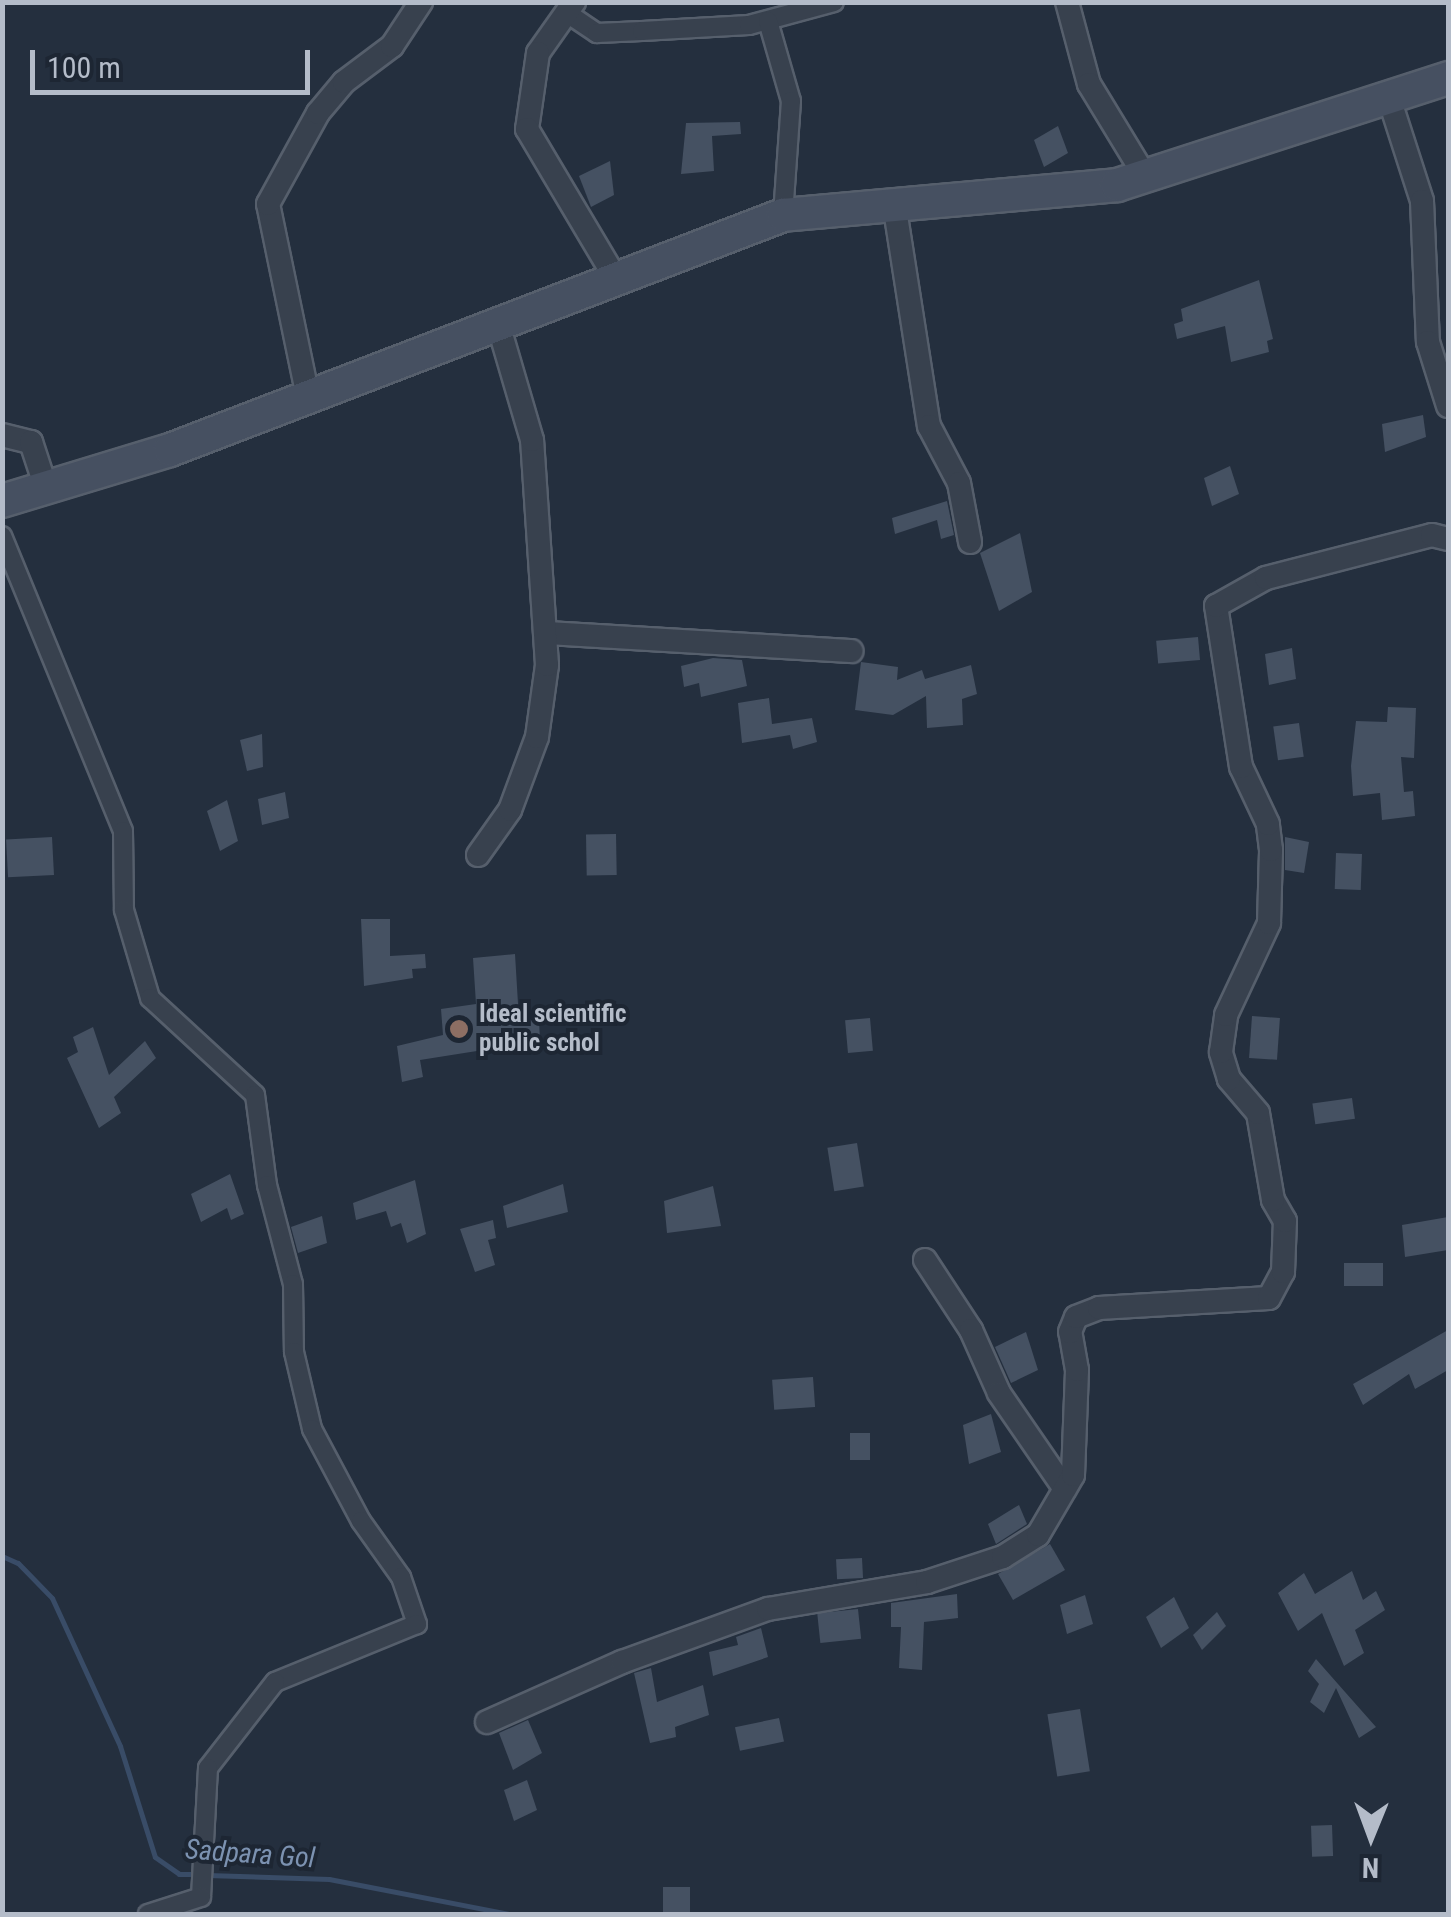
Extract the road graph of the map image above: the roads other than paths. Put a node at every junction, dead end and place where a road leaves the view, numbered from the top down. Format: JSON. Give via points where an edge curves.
{"nodes":[{"id":1,"x":421,"y":2,"type":"edge"},
{"id":2,"x":834,"y":2,"type":"edge"},
{"id":3,"x":1066,"y":2,"type":"edge"},
{"id":4,"x":570,"y":8,"type":"edge"},
{"id":5,"x":768,"y":21,"type":"junction"},
{"id":6,"x":1448,"y":78,"type":"edge"},
{"id":7,"x":1389,"y":98,"type":"junction"},
{"id":8,"x":1145,"y":176,"type":"junction"},
{"id":9,"x":894,"y":203,"type":"junction"},
{"id":10,"x":783,"y":215,"type":"junction"},
{"id":11,"x":616,"y":280,"type":"junction"},
{"id":12,"x":498,"y":324,"type":"junction"},
{"id":13,"x":308,"y":398,"type":"junction"},
{"id":14,"x":1448,"y":406,"type":"edge"},
{"id":15,"x":2,"y":435,"type":"edge"},
{"id":16,"x":46,"y":488,"type":"junction"},
{"id":17,"x":2,"y":501,"type":"edge"},
{"id":18,"x":2,"y":536,"type":"edge"},
{"id":19,"x":1448,"y":538,"type":"edge"},
{"id":20,"x":970,"y":542,"type":"dead end"},
{"id":21,"x":546,"y":633,"type":"junction"},
{"id":22,"x":851,"y":651,"type":"dead end"},
{"id":23,"x":478,"y":855,"type":"dead end"},
{"id":24,"x":925,"y":1260,"type":"dead end"},
{"id":25,"x":1066,"y":1489,"type":"junction"},
{"id":26,"x":487,"y":1722,"type":"dead end"},
{"id":27,"x":148,"y":1914,"type":"edge"}],
"edges":[{"from":1,"to":13,"type":"street","via":[[392,46],[318,113],[268,204]]},
{"from":2,"to":5,"type":"street"},
{"from":3,"to":8,"type":"street","via":[[1090,84]]},
{"from":4,"to":5,"type":"street","via":[[597,33]]},
{"from":4,"to":11,"type":"street","via":[[538,53],[527,129]]},
{"from":5,"to":10,"type":"street","via":[[791,100]]},
{"from":6,"to":7,"type":"main road"},
{"from":7,"to":8,"type":"main road"},
{"from":7,"to":14,"type":"street","via":[[1422,201],[1428,342]]},
{"from":8,"to":9,"type":"main road","via":[[1117,185]]},
{"from":9,"to":10,"type":"main road"},
{"from":9,"to":20,"type":"street","via":[[930,426],[958,483]]},
{"from":10,"to":11,"type":"main road"},
{"from":11,"to":12,"type":"main road"},
{"from":12,"to":13,"type":"main road"},
{"from":12,"to":21,"type":"street","via":[[532,440]]},
{"from":13,"to":16,"type":"main road"},
{"from":15,"to":16,"type":"street","via":[[32,442]]},
{"from":16,"to":17,"type":"main road"},
{"from":18,"to":27,"type":"street","via":[[123,831],[124,910],[150,998],[255,1095],[267,1185],[293,1284],[294,1352],[312,1429],[361,1521],[401,1577],[417,1624],[275,1682],[208,1768],[201,1891]]},
{"from":19,"to":25,"type":"street","via":[[1432,536],[1266,578],[1216,606],[1242,767],[1268,824],[1271,850],[1268,922],[1226,1015],[1222,1065],[1258,1113],[1288,1243],[1283,1272],[1263,1303],[1100,1308],[1076,1317],[1070,1332],[1077,1370],[1070,1423],[1076,1467]]},
{"from":21,"to":22,"type":"street"},
{"from":21,"to":23,"type":"street","via":[[537,737],[510,810]]},
{"from":24,"to":25,"type":"street","via":[[971,1330],[1000,1393]]},
{"from":25,"to":26,"type":"street","via":[[1038,1535],[1003,1557],[927,1582],[768,1608]]}]}
